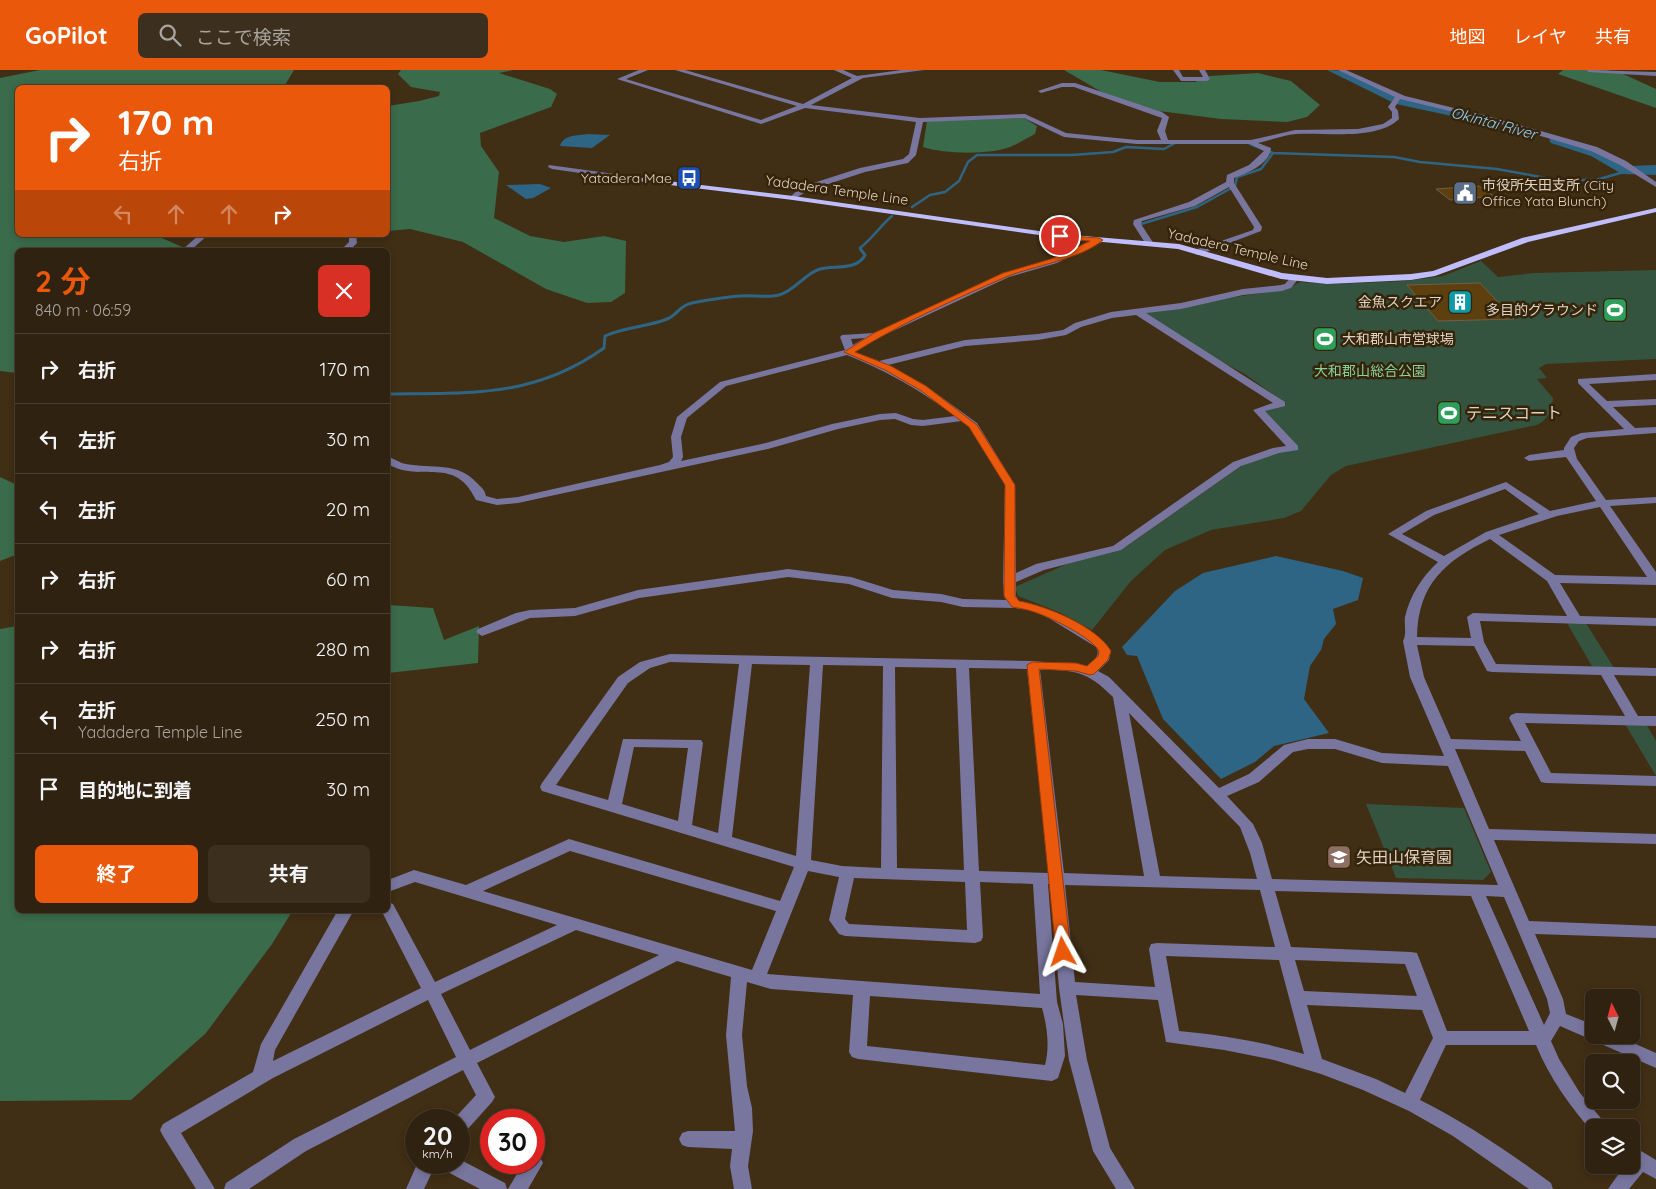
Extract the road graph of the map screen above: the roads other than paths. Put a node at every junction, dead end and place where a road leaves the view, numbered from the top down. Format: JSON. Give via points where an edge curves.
{"nodes":[{"id":1,"x":645,"y":70,"type":"edge"},
{"id":2,"x":678,"y":70,"type":"edge"},
{"id":3,"x":837,"y":70,"type":"edge"},
{"id":4,"x":921,"y":70,"type":"edge"},
{"id":5,"x":1176,"y":70,"type":"edge"},
{"id":6,"x":1202,"y":70,"type":"edge"},
{"id":7,"x":1340,"y":70,"type":"edge"},
{"id":8,"x":1589,"y":70,"type":"edge"},
{"id":9,"x":1624,"y":71,"type":"edge"},
{"id":10,"x":1656,"y":74,"type":"edge"},
{"id":11,"x":857,"y":78,"type":"junction"},
{"id":12,"x":1041,"y":91,"type":"dead end"},
{"id":13,"x":1397,"y":99,"type":"junction"},
{"id":14,"x":804,"y":106,"type":"junction"},
{"id":15,"x":920,"y":120,"type":"junction"},
{"id":16,"x":1165,"y":141,"type":"junction"},
{"id":17,"x":1251,"y":142,"type":"junction"},
{"id":18,"x":552,"y":167,"type":"dead end"},
{"id":19,"x":629,"y":178,"type":"joint"},
{"id":20,"x":1656,"y":185,"type":"edge"},
{"id":21,"x":1231,"y":186,"type":"junction"},
{"id":22,"x":793,"y":198,"type":"junction"},
{"id":23,"x":1656,"y":210,"type":"edge"},
{"id":24,"x":202,"y":237,"type":"edge"},
{"id":25,"x":353,"y":237,"type":"edge"},
{"id":26,"x":1099,"y":240,"type":"junction"},
{"id":27,"x":1150,"y":244,"type":"junction"},
{"id":28,"x":188,"y":248,"type":"edge"},
{"id":29,"x":348,"y":248,"type":"edge"},
{"id":30,"x":1198,"y":252,"type":"junction"},
{"id":31,"x":1294,"y":278,"type":"junction"},
{"id":32,"x":1137,"y":311,"type":"junction"},
{"id":33,"x":849,"y":351,"type":"junction"},
{"id":34,"x":879,"y":364,"type":"junction"},
{"id":35,"x":1656,"y":377,"type":"edge"},
{"id":36,"x":1656,"y":402,"type":"edge"},
{"id":37,"x":1604,"y":404,"type":"junction"},
{"id":38,"x":965,"y":418,"type":"junction"},
{"id":39,"x":1656,"y":430,"type":"edge"},
{"id":40,"x":1632,"y":431,"type":"junction"},
{"id":41,"x":1569,"y":452,"type":"junction"},
{"id":42,"x":1529,"y":458,"type":"dead end"},
{"id":43,"x":390,"y":462,"type":"edge"},
{"id":44,"x":670,"y":466,"type":"junction"},
{"id":45,"x":1656,"y":500,"type":"edge"},
{"id":46,"x":1603,"y":503,"type":"junction"},
{"id":47,"x":1548,"y":515,"type":"junction"},
{"id":48,"x":1490,"y":534,"type":"junction"},
{"id":49,"x":1641,"y":559,"type":"junction"},
{"id":50,"x":1656,"y":559,"type":"edge"},
{"id":51,"x":1445,"y":561,"type":"junction"},
{"id":52,"x":1552,"y":579,"type":"junction"},
{"id":53,"x":1009,"y":581,"type":"junction"},
{"id":54,"x":1656,"y":581,"type":"edge"},
{"id":55,"x":1016,"y":604,"type":"junction"},
{"id":56,"x":1576,"y":620,"type":"junction"},
{"id":57,"x":1656,"y":622,"type":"edge"},
{"id":58,"x":482,"y":632,"type":"dead end"},
{"id":59,"x":1409,"y":641,"type":"junction"},
{"id":60,"x":1478,"y":642,"type":"junction"},
{"id":61,"x":746,"y":658,"type":"junction"},
{"id":62,"x":817,"y":660,"type":"junction"},
{"id":63,"x":889,"y":662,"type":"junction"},
{"id":64,"x":962,"y":664,"type":"junction"},
{"id":65,"x":1032,"y":665,"type":"junction"},
{"id":66,"x":1090,"y":671,"type":"junction"},
{"id":67,"x":1605,"y":671,"type":"junction"},
{"id":68,"x":1656,"y":672,"type":"edge"},
{"id":69,"x":1119,"y":695,"type":"junction"},
{"id":70,"x":1634,"y":720,"type":"junction"},
{"id":71,"x":1656,"y":721,"type":"edge"},
{"id":72,"x":1445,"y":744,"type":"junction"},
{"id":73,"x":1530,"y":746,"type":"junction"},
{"id":74,"x":1453,"y":761,"type":"junction"},
{"id":75,"x":1656,"y":781,"type":"edge"},
{"id":76,"x":1218,"y":794,"type":"junction"},
{"id":77,"x":614,"y":807,"type":"junction"},
{"id":78,"x":684,"y":828,"type":"junction"},
{"id":79,"x":1484,"y":834,"type":"junction"},
{"id":80,"x":1656,"y":839,"type":"edge"},
{"id":81,"x":724,"y":840,"type":"junction"},
{"id":82,"x":803,"y":864,"type":"junction"},
{"id":83,"x":848,"y":872,"type":"junction"},
{"id":84,"x":889,"y":874,"type":"junction"},
{"id":85,"x":973,"y":876,"type":"junction"},
{"id":86,"x":1040,"y":878,"type":"junction"},
{"id":87,"x":1057,"y":879,"type":"junction"},
{"id":88,"x":1153,"y":881,"type":"junction"},
{"id":89,"x":1266,"y":884,"type":"junction"},
{"id":90,"x":390,"y":885,"type":"edge"},
{"id":91,"x":1476,"y":890,"type":"junction"},
{"id":92,"x":1508,"y":891,"type":"junction"},
{"id":93,"x":466,"y":892,"type":"junction"},
{"id":94,"x":785,"y":908,"type":"junction"},
{"id":95,"x":390,"y":912,"type":"edge"},
{"id":96,"x":344,"y":913,"type":"edge"},
{"id":97,"x":574,"y":924,"type":"junction"},
{"id":98,"x":1524,"y":927,"type":"junction"},
{"id":99,"x":1656,"y":932,"type":"edge"},
{"id":100,"x":676,"y":954,"type":"junction"},
{"id":101,"x":1285,"y":954,"type":"junction"},
{"id":102,"x":748,"y":975,"type":"junction"},
{"id":103,"x":1067,"y":988,"type":"junction"},
{"id":104,"x":862,"y":989,"type":"junction"},
{"id":105,"x":431,"y":992,"type":"junction"},
{"id":106,"x":1164,"y":994,"type":"junction"},
{"id":107,"x":1297,"y":998,"type":"junction"},
{"id":108,"x":1049,"y":1002,"type":"junction"},
{"id":109,"x":1428,"y":1003,"type":"junction"},
{"id":110,"x":1556,"y":1017,"type":"junction"},
{"id":111,"x":1585,"y":1029,"type":"edge"},
{"id":112,"x":1440,"y":1038,"type":"junction"},
{"id":113,"x":1539,"y":1038,"type":"junction"},
{"id":114,"x":1617,"y":1044,"type":"edge"},
{"id":115,"x":466,"y":1060,"type":"junction"},
{"id":116,"x":1656,"y":1061,"type":"edge"},
{"id":117,"x":1315,"y":1064,"type":"junction"},
{"id":118,"x":260,"y":1076,"type":"junction"},
{"id":119,"x":1409,"y":1103,"type":"junction"},
{"id":120,"x":470,"y":1114,"type":"edge"},
{"id":121,"x":1593,"y":1119,"type":"edge"},
{"id":122,"x":688,"y":1139,"type":"dead end"},
{"id":123,"x":742,"y":1141,"type":"junction"},
{"id":124,"x":1643,"y":1161,"type":"edge"},
{"id":125,"x":422,"y":1174,"type":"edge"},
{"id":126,"x":469,"y":1174,"type":"edge"},
{"id":127,"x":527,"y":1174,"type":"edge"},
{"id":128,"x":206,"y":1189,"type":"edge"},
{"id":129,"x":233,"y":1189,"type":"edge"},
{"id":130,"x":415,"y":1189,"type":"edge"},
{"id":131,"x":498,"y":1189,"type":"edge"},
{"id":132,"x":517,"y":1189,"type":"edge"},
{"id":133,"x":743,"y":1189,"type":"edge"},
{"id":134,"x":1126,"y":1189,"type":"edge"},
{"id":135,"x":1544,"y":1189,"type":"edge"},
{"id":136,"x":1616,"y":1189,"type":"edge"}],
"edges":[{"from":1,"to":14,"type":"street","via":[[620,79],[761,122]]},
{"from":2,"to":14,"type":"street"},
{"from":3,"to":11,"type":"street"},
{"from":4,"to":11,"type":"street"},
{"from":5,"to":6,"type":"street","via":[[1182,79],[1207,79]]},
{"from":7,"to":13,"type":"street"},
{"from":8,"to":9,"type":"street"},
{"from":9,"to":10,"type":"street"},
{"from":11,"to":14,"type":"street"},
{"from":12,"to":16,"type":"street","via":[[1074,85],[1160,113],[1166,117],[1160,128]]},
{"from":13,"to":17,"type":"street","via":[[1391,107],[1396,119],[1385,126],[1358,131],[1295,132]]},
{"from":13,"to":20,"type":"street","via":[[1531,129],[1594,149]]},
{"from":14,"to":15,"type":"street"},
{"from":15,"to":16,"type":"street","via":[[1025,116],[1071,137]]},
{"from":15,"to":22,"type":"street","via":[[912,155],[905,161],[863,170],[804,189]]},
{"from":16,"to":17,"type":"street"},
{"from":17,"to":21,"type":"street","via":[[1268,152],[1254,168],[1230,177]]},
{"from":18,"to":19,"type":"street"},
{"from":19,"to":22,"type":"main road","name":"Yadadera Temple Line"},
{"from":21,"to":27,"type":"street","via":[[1192,204],[1138,220],[1137,224]]},
{"from":21,"to":30,"type":"street","via":[[1258,227],[1257,231]]},
{"from":22,"to":26,"type":"main road","name":"Yadadera Temple Line"},
{"from":23,"to":31,"type":"main road","name":"Yadadera Temple Line","via":[[1525,240],[1430,274],[1340,281]]},
{"from":24,"to":28,"type":"street"},
{"from":25,"to":29,"type":"street","via":[[353,244]]},
{"from":26,"to":27,"type":"main road","name":"Yadadera Temple Line"},
{"from":26,"to":33,"type":"street","via":[[1054,261],[1006,275]]},
{"from":27,"to":30,"type":"main road","name":"Yadadera Temple Line"},
{"from":30,"to":31,"type":"main road","name":"Yadadera Temple Line"},
{"from":31,"to":32,"type":"street","via":[[1282,288]]},
{"from":32,"to":34,"type":"street","via":[[1094,320],[1066,332],[1038,338],[970,342]]},
{"from":32,"to":53,"type":"street","via":[[1174,338],[1281,404],[1258,410],[1294,448],[1277,450],[1237,464],[1117,548],[1040,567]]},
{"from":33,"to":34,"type":"street"},
{"from":33,"to":44,"type":"street","via":[[723,384],[682,417],[676,437],[678,457]]},
{"from":34,"to":38,"type":"street","via":[[923,388]]},
{"from":35,"to":37,"type":"street","via":[[1580,381]]},
{"from":36,"to":37,"type":"street"},
{"from":37,"to":40,"type":"street"},
{"from":38,"to":44,"type":"street","via":[[929,423],[910,422],[896,416],[880,417],[768,446]]},
{"from":38,"to":53,"type":"street","via":[[1010,485]]},
{"from":39,"to":40,"type":"street"},
{"from":40,"to":41,"type":"street","via":[[1585,435],[1576,439]]},
{"from":41,"to":42,"type":"street"},
{"from":41,"to":46,"type":"street"},
{"from":43,"to":44,"type":"street","via":[[414,468],[458,472],[480,493],[480,498],[497,502]]},
{"from":45,"to":46,"type":"street"},
{"from":46,"to":47,"type":"street"},
{"from":46,"to":49,"type":"street"},
{"from":47,"to":48,"type":"street"},
{"from":47,"to":51,"type":"street","via":[[1506,485],[1430,513],[1394,534]]},
{"from":48,"to":51,"type":"street","via":[[1463,547]]},
{"from":48,"to":52,"type":"street"},
{"from":49,"to":50,"type":"street"},
{"from":49,"to":54,"type":"street"},
{"from":51,"to":59,"type":"street","via":[[1427,580],[1412,609]]},
{"from":52,"to":54,"type":"street"},
{"from":52,"to":56,"type":"street"},
{"from":53,"to":55,"type":"street","via":[[1010,596]]},
{"from":55,"to":58,"type":"street","via":[[954,602],[882,592],[851,581],[778,573],[638,594],[575,612],[530,614]]},
{"from":55,"to":66,"type":"street","via":[[1051,614],[1101,644],[1104,657]]},
{"from":56,"to":57,"type":"street"},
{"from":56,"to":60,"type":"street","via":[[1473,617]]},
{"from":59,"to":60,"type":"street"},
{"from":59,"to":72,"type":"street","via":[[1417,677]]},
{"from":60,"to":67,"type":"street","via":[[1492,668]]},
{"from":61,"to":62,"type":"street"},
{"from":61,"to":77,"type":"street","via":[[670,658],[646,665],[623,680],[547,787]]},
{"from":61,"to":81,"type":"street"},
{"from":62,"to":63,"type":"street"},
{"from":62,"to":82,"type":"street"},
{"from":63,"to":64,"type":"street"},
{"from":63,"to":84,"type":"street"},
{"from":64,"to":65,"type":"street"},
{"from":64,"to":85,"type":"street"},
{"from":65,"to":66,"type":"street","via":[[1076,667]]},
{"from":65,"to":87,"type":"street"},
{"from":66,"to":69,"type":"street"},
{"from":67,"to":68,"type":"street"},
{"from":67,"to":70,"type":"street"},
{"from":69,"to":76,"type":"street"},
{"from":69,"to":88,"type":"street"},
{"from":70,"to":71,"type":"street"},
{"from":70,"to":73,"type":"street","via":[[1516,718]]},
{"from":72,"to":73,"type":"street"},
{"from":72,"to":74,"type":"street"},
{"from":73,"to":75,"type":"street","via":[[1546,778]]},
{"from":74,"to":76,"type":"street","via":[[1382,758],[1335,744],[1308,744],[1289,748],[1254,778]]},
{"from":74,"to":79,"type":"street"},
{"from":76,"to":89,"type":"street","via":[[1252,834]]},
{"from":77,"to":78,"type":"street"},
{"from":77,"to":78,"type":"street","via":[[628,742],[696,743]]},
{"from":78,"to":81,"type":"street"},
{"from":79,"to":80,"type":"street"},
{"from":79,"to":92,"type":"street"},
{"from":81,"to":82,"type":"street"},
{"from":82,"to":83,"type":"street"},
{"from":82,"to":94,"type":"street"},
{"from":83,"to":84,"type":"street"},
{"from":83,"to":85,"type":"street","via":[[837,920],[844,930],[975,937]]},
{"from":84,"to":85,"type":"street"},
{"from":85,"to":86,"type":"street"},
{"from":86,"to":87,"type":"street"},
{"from":86,"to":108,"type":"street"},
{"from":87,"to":88,"type":"street"},
{"from":87,"to":103,"type":"street"},
{"from":88,"to":89,"type":"street"},
{"from":89,"to":91,"type":"street"},
{"from":89,"to":101,"type":"street"},
{"from":90,"to":93,"type":"street","via":[[414,876]]},
{"from":91,"to":92,"type":"street"},
{"from":91,"to":113,"type":"street"},
{"from":92,"to":98,"type":"street"},
{"from":93,"to":94,"type":"street","via":[[570,845]]},
{"from":93,"to":97,"type":"street"},
{"from":94,"to":102,"type":"street"},
{"from":95,"to":105,"type":"street"},
{"from":96,"to":118,"type":"street","via":[[267,1049]]},
{"from":97,"to":100,"type":"street"},
{"from":97,"to":105,"type":"street"},
{"from":98,"to":99,"type":"street"},
{"from":98,"to":110,"type":"street","via":[[1555,999]]},
{"from":100,"to":102,"type":"street"},
{"from":100,"to":115,"type":"street"},
{"from":101,"to":106,"type":"street","via":[[1156,949]]},
{"from":101,"to":107,"type":"street"},
{"from":101,"to":109,"type":"street","via":[[1411,958]]},
{"from":102,"to":104,"type":"street","via":[[788,984]]},
{"from":102,"to":123,"type":"street","via":[[734,1035],[743,1108]]},
{"from":103,"to":106,"type":"street"},
{"from":103,"to":134,"type":"street","via":[[1078,1060],[1102,1151]]},
{"from":104,"to":108,"type":"street"},
{"from":104,"to":108,"type":"street","via":[[858,1052],[1052,1073],[1056,1056],[1055,1024]]},
{"from":105,"to":115,"type":"street"},
{"from":105,"to":118,"type":"street"},
{"from":106,"to":117,"type":"street","via":[[1172,1037],[1257,1048]]},
{"from":107,"to":109,"type":"street"},
{"from":107,"to":117,"type":"street"},
{"from":109,"to":112,"type":"street"},
{"from":110,"to":111,"type":"street"},
{"from":110,"to":113,"type":"street","via":[[1547,1035]]},
{"from":112,"to":113,"type":"street"},
{"from":112,"to":119,"type":"street"},
{"from":113,"to":121,"type":"street","via":[[1561,1079]]},
{"from":114,"to":116,"type":"street"},
{"from":115,"to":120,"type":"street","via":[[486,1097]]},
{"from":115,"to":129,"type":"street","via":[[300,1146]]},
{"from":117,"to":119,"type":"street","via":[[1344,1072]]},
{"from":118,"to":128,"type":"street","via":[[169,1130]]},
{"from":119,"to":135,"type":"street","via":[[1488,1147]]},
{"from":122,"to":123,"type":"street"},
{"from":123,"to":133,"type":"street","via":[[739,1166]]},
{"from":124,"to":136,"type":"street"},
{"from":125,"to":130,"type":"street"},
{"from":126,"to":131,"type":"street"},
{"from":127,"to":132,"type":"street"}]}
